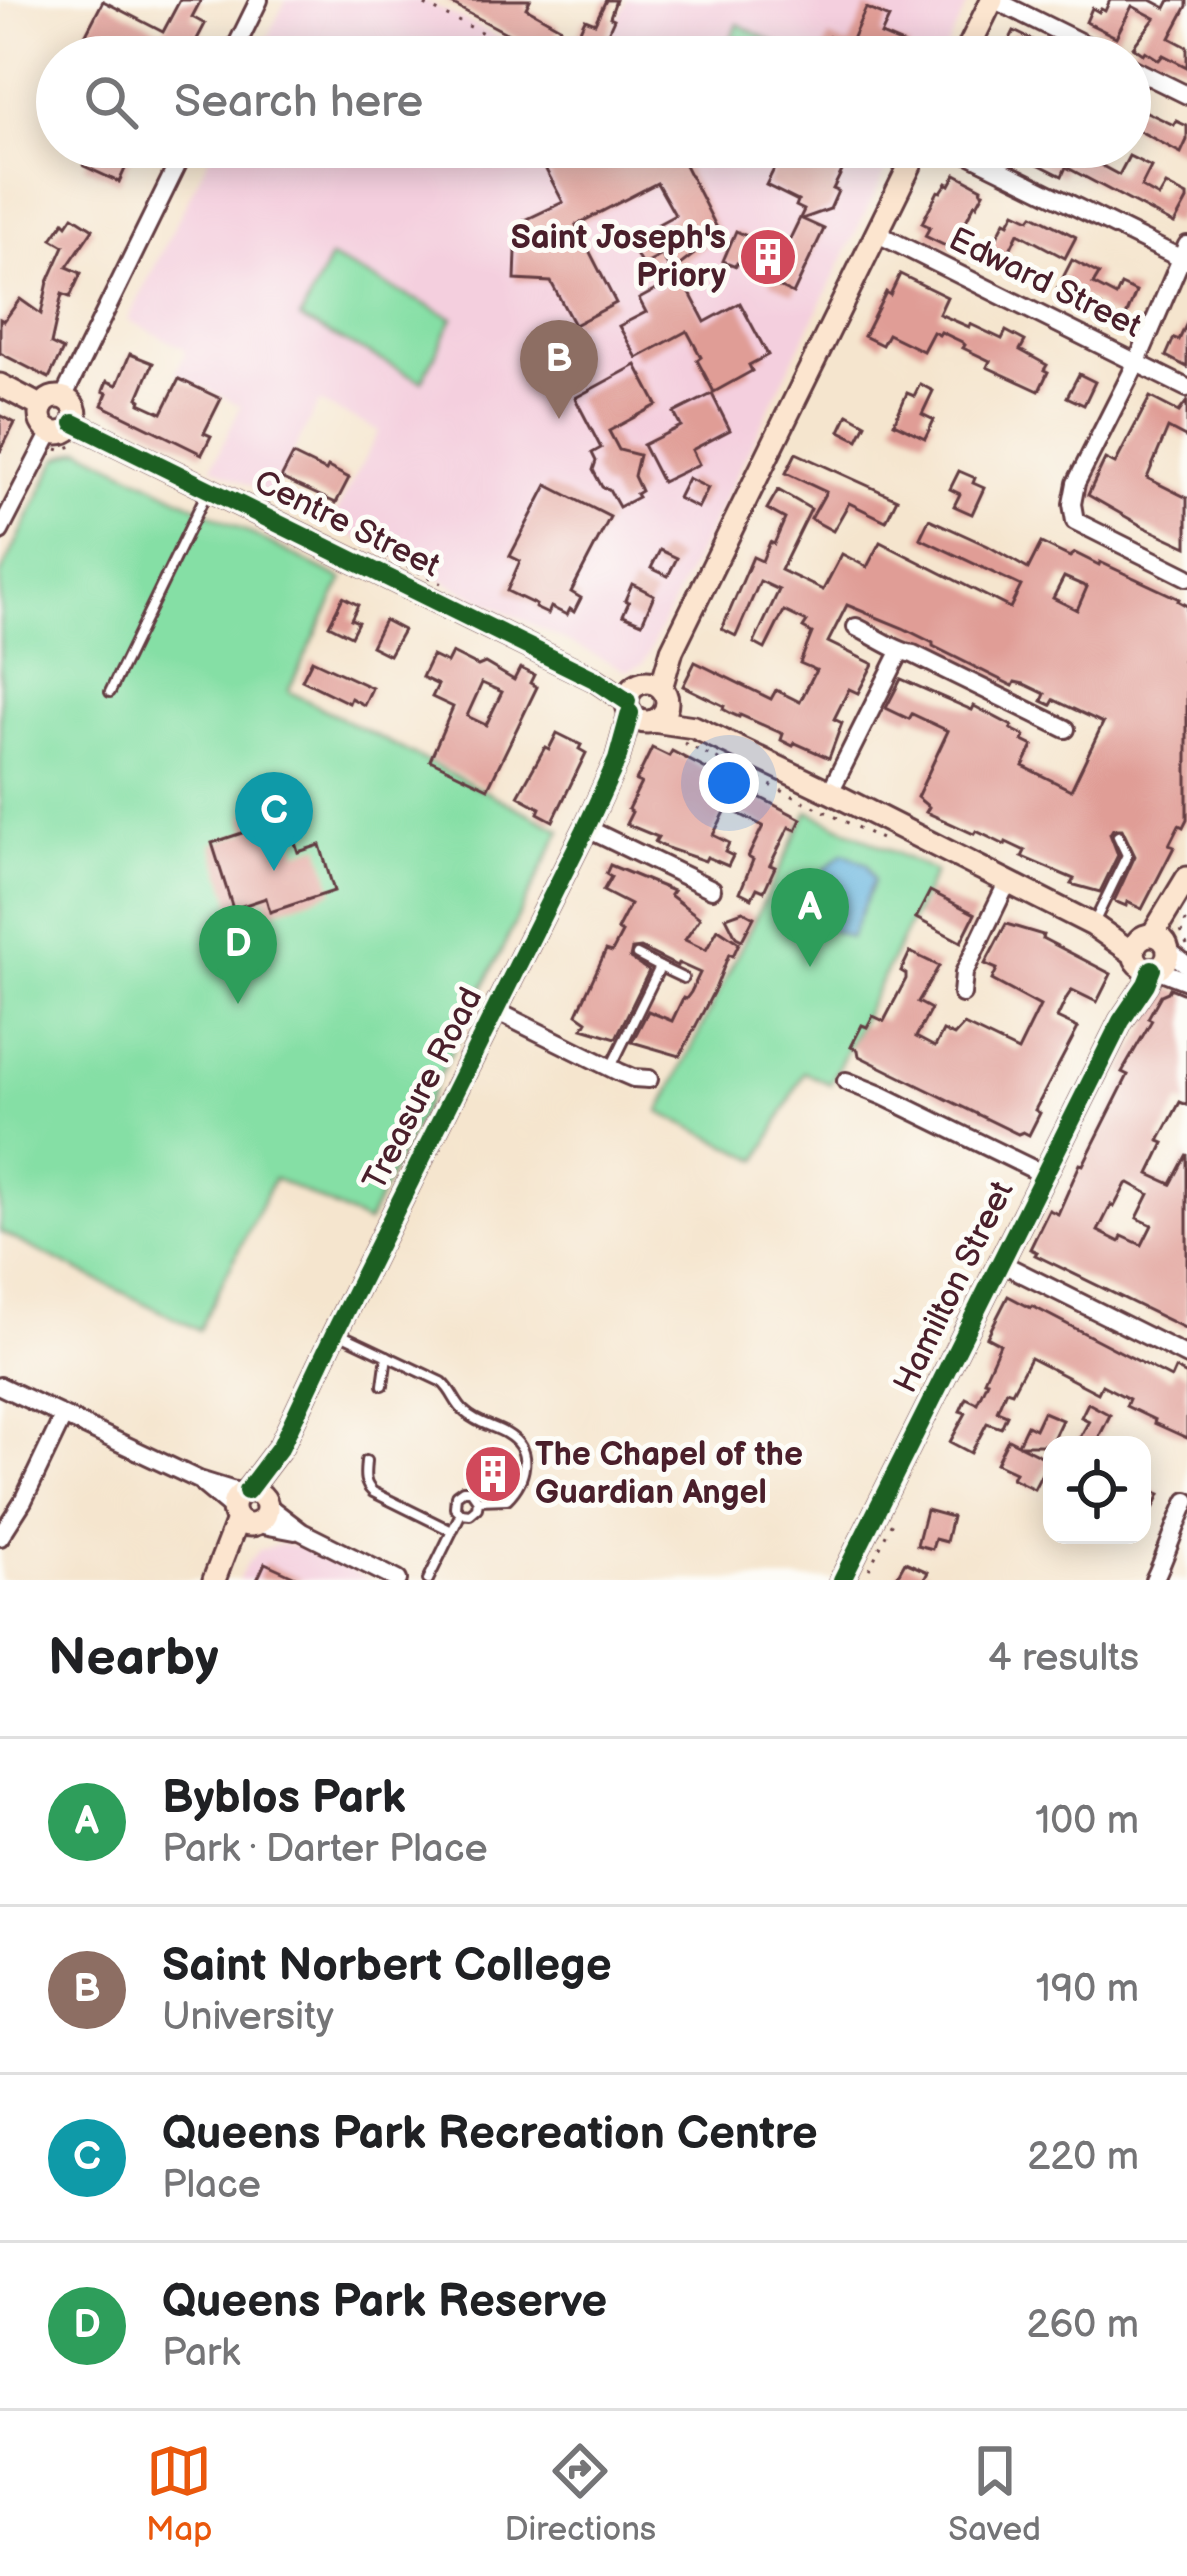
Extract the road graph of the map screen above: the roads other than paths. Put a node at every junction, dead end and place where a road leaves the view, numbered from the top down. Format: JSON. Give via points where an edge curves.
{"nodes":[{"id":1,"x":259,"y":0,"type":"edge"},
{"id":2,"x":994,"y":0,"type":"edge"},
{"id":3,"x":241,"y":36,"type":"edge"},
{"id":4,"x":975,"y":36,"type":"edge"},
{"id":5,"x":1067,"y":36,"type":"edge"},
{"id":6,"x":1151,"y":77,"type":"edge"},
{"id":7,"x":1187,"y":95,"type":"edge"},
{"id":8,"x":175,"y":168,"type":"edge"},
{"id":9,"x":908,"y":168,"type":"edge"},
{"id":10,"x":999,"y":168,"type":"edge"},
{"id":11,"x":876,"y":233,"type":"junction"},
{"id":12,"x":1185,"y":255,"type":"edge"},
{"id":13,"x":1137,"y":362,"type":"junction"},
{"id":14,"x":0,"y":386,"type":"edge"},
{"id":15,"x":1187,"y":388,"type":"edge"},
{"id":16,"x":52,"y":402,"type":"junction"},
{"id":17,"x":74,"y":423,"type":"junction"},
{"id":18,"x":51,"y":432,"type":"junction"},
{"id":19,"x":209,"y":489,"type":"junction"},
{"id":20,"x":0,"y":531,"type":"edge"},
{"id":21,"x":1187,"y":577,"type":"edge"},
{"id":22,"x":856,"y":627,"type":"dead end"},
{"id":23,"x":900,"y":652,"type":"junction"},
{"id":24,"x":110,"y":692,"type":"dead end"},
{"id":25,"x":645,"y":702,"type":"junction"},
{"id":26,"x":1066,"y":729,"type":"dead end"},
{"id":27,"x":830,"y":792,"type":"junction"},
{"id":28,"x":586,"y":828,"type":"junction"},
{"id":29,"x":1118,"y":836,"type":"dead end"},
{"id":30,"x":1186,"y":880,"type":"edge"},
{"id":31,"x":1008,"y":881,"type":"junction"},
{"id":32,"x":712,"y":889,"type":"dead end"},
{"id":33,"x":1097,"y":928,"type":"junction"},
{"id":34,"x":1158,"y":953,"type":"edge"},
{"id":35,"x":637,"y":955,"type":"dead end"},
{"id":36,"x":660,"y":967,"type":"junction"},
{"id":37,"x":683,"y":978,"type":"dead end"},
{"id":38,"x":1187,"y":981,"type":"edge"},
{"id":39,"x":962,"y":994,"type":"dead end"},
{"id":40,"x":496,"y":1011,"type":"junction"},
{"id":41,"x":611,"y":1068,"type":"junction"},
{"id":42,"x":649,"y":1078,"type":"dead end"},
{"id":43,"x":846,"y":1081,"type":"dead end"},
{"id":44,"x":1043,"y":1174,"type":"junction"},
{"id":45,"x":1000,"y":1262,"type":"junction"},
{"id":46,"x":334,"y":1331,"type":"junction"},
{"id":47,"x":387,"y":1356,"type":"junction"},
{"id":48,"x":1187,"y":1356,"type":"edge"},
{"id":49,"x":382,"y":1385,"type":"dead end"},
{"id":50,"x":0,"y":1386,"type":"edge"},
{"id":51,"x":64,"y":1418,"type":"junction"},
{"id":52,"x":366,"y":1461,"type":"dead end"},
{"id":53,"x":478,"y":1500,"type":"junction"},
{"id":54,"x":1187,"y":1501,"type":"edge"},
{"id":55,"x":250,"y":1509,"type":"junction"},
{"id":56,"x":460,"y":1513,"type":"junction"},
{"id":57,"x":452,"y":1531,"type":"junction"},
{"id":58,"x":0,"y":1537,"type":"edge"},
{"id":59,"x":216,"y":1577,"type":"edge"},
{"id":60,"x":398,"y":1580,"type":"edge"},
{"id":61,"x":428,"y":1580,"type":"edge"},
{"id":62,"x":842,"y":1580,"type":"edge"},
{"id":63,"x":1154,"y":1580,"type":"edge"}],
"edges":[{"from":1,"to":3,"type":"street"},
{"from":2,"to":4,"type":"street"},
{"from":2,"to":5,"type":"street"},
{"from":6,"to":7,"type":"street"},
{"from":8,"to":16,"type":"street"},
{"from":9,"to":11,"type":"street","name":"Treasure Road"},
{"from":10,"to":12,"type":"street"},
{"from":11,"to":13,"type":"street","name":"Edward Street"},
{"from":11,"to":25,"type":"street","name":"Treasure Road"},
{"from":12,"to":13,"type":"street"},
{"from":13,"to":15,"type":"street","name":"Edward Street"},
{"from":13,"to":21,"type":"street","via":[[1076,483],[1075,521]]},
{"from":14,"to":16,"type":"street"},
{"from":16,"to":17,"type":"street","via":[[74,408]]},
{"from":16,"to":18,"type":"street","via":[[42,424]]},
{"from":17,"to":18,"type":"street"},
{"from":17,"to":19,"type":"street","name":"Centre Street"},
{"from":18,"to":20,"type":"street"},
{"from":19,"to":24,"type":"lane"},
{"from":19,"to":25,"type":"street","name":"Centre Street"},
{"from":22,"to":23,"type":"street"},
{"from":23,"to":26,"type":"street"},
{"from":23,"to":27,"type":"street"},
{"from":25,"to":27,"type":"street","name":"Centre Street","via":[[691,736]]},
{"from":25,"to":28,"type":"street","name":"Treasure Road"},
{"from":27,"to":31,"type":"street","name":"Centre Street"},
{"from":28,"to":32,"type":"street"},
{"from":28,"to":40,"type":"street","name":"Treasure Road"},
{"from":29,"to":33,"type":"lane","via":[[1127,855]]},
{"from":30,"to":34,"type":"street","name":"Hamilton Street"},
{"from":31,"to":33,"type":"street","name":"Centre Street"},
{"from":31,"to":39,"type":"street","via":[[964,973]]},
{"from":33,"to":34,"type":"street","name":"Centre Street"},
{"from":34,"to":38,"type":"street","name":"Centre Street"},
{"from":34,"to":44,"type":"street","name":"Hamilton Street"},
{"from":35,"to":36,"type":"lane"},
{"from":36,"to":37,"type":"lane"},
{"from":36,"to":41,"type":"lane"},
{"from":40,"to":41,"type":"street"},
{"from":40,"to":46,"type":"street","name":"Treasure Road"},
{"from":41,"to":42,"type":"street"},
{"from":43,"to":44,"type":"street"},
{"from":44,"to":45,"type":"street","name":"Hamilton Street"},
{"from":45,"to":48,"type":"street"},
{"from":45,"to":62,"type":"street","name":"Hamilton Street"},
{"from":46,"to":47,"type":"lane"},
{"from":46,"to":55,"type":"street","name":"Treasure Road"},
{"from":47,"to":49,"type":"lane"},
{"from":47,"to":53,"type":"lane","via":[[442,1382],[463,1411],[519,1443],[525,1472],[514,1493]]},
{"from":50,"to":51,"type":"street"},
{"from":51,"to":55,"type":"street"},
{"from":51,"to":58,"type":"street"},
{"from":52,"to":57,"type":"lane","via":[[373,1492]]},
{"from":53,"to":56,"type":"lane","via":[[473,1512]]},
{"from":53,"to":56,"type":"lane","via":[[471,1490],[459,1492]]},
{"from":54,"to":63,"type":"street"},
{"from":55,"to":59,"type":"street","name":"Treasure Road"},
{"from":55,"to":60,"type":"street"},
{"from":56,"to":57,"type":"lane"},
{"from":57,"to":61,"type":"lane"}]}
